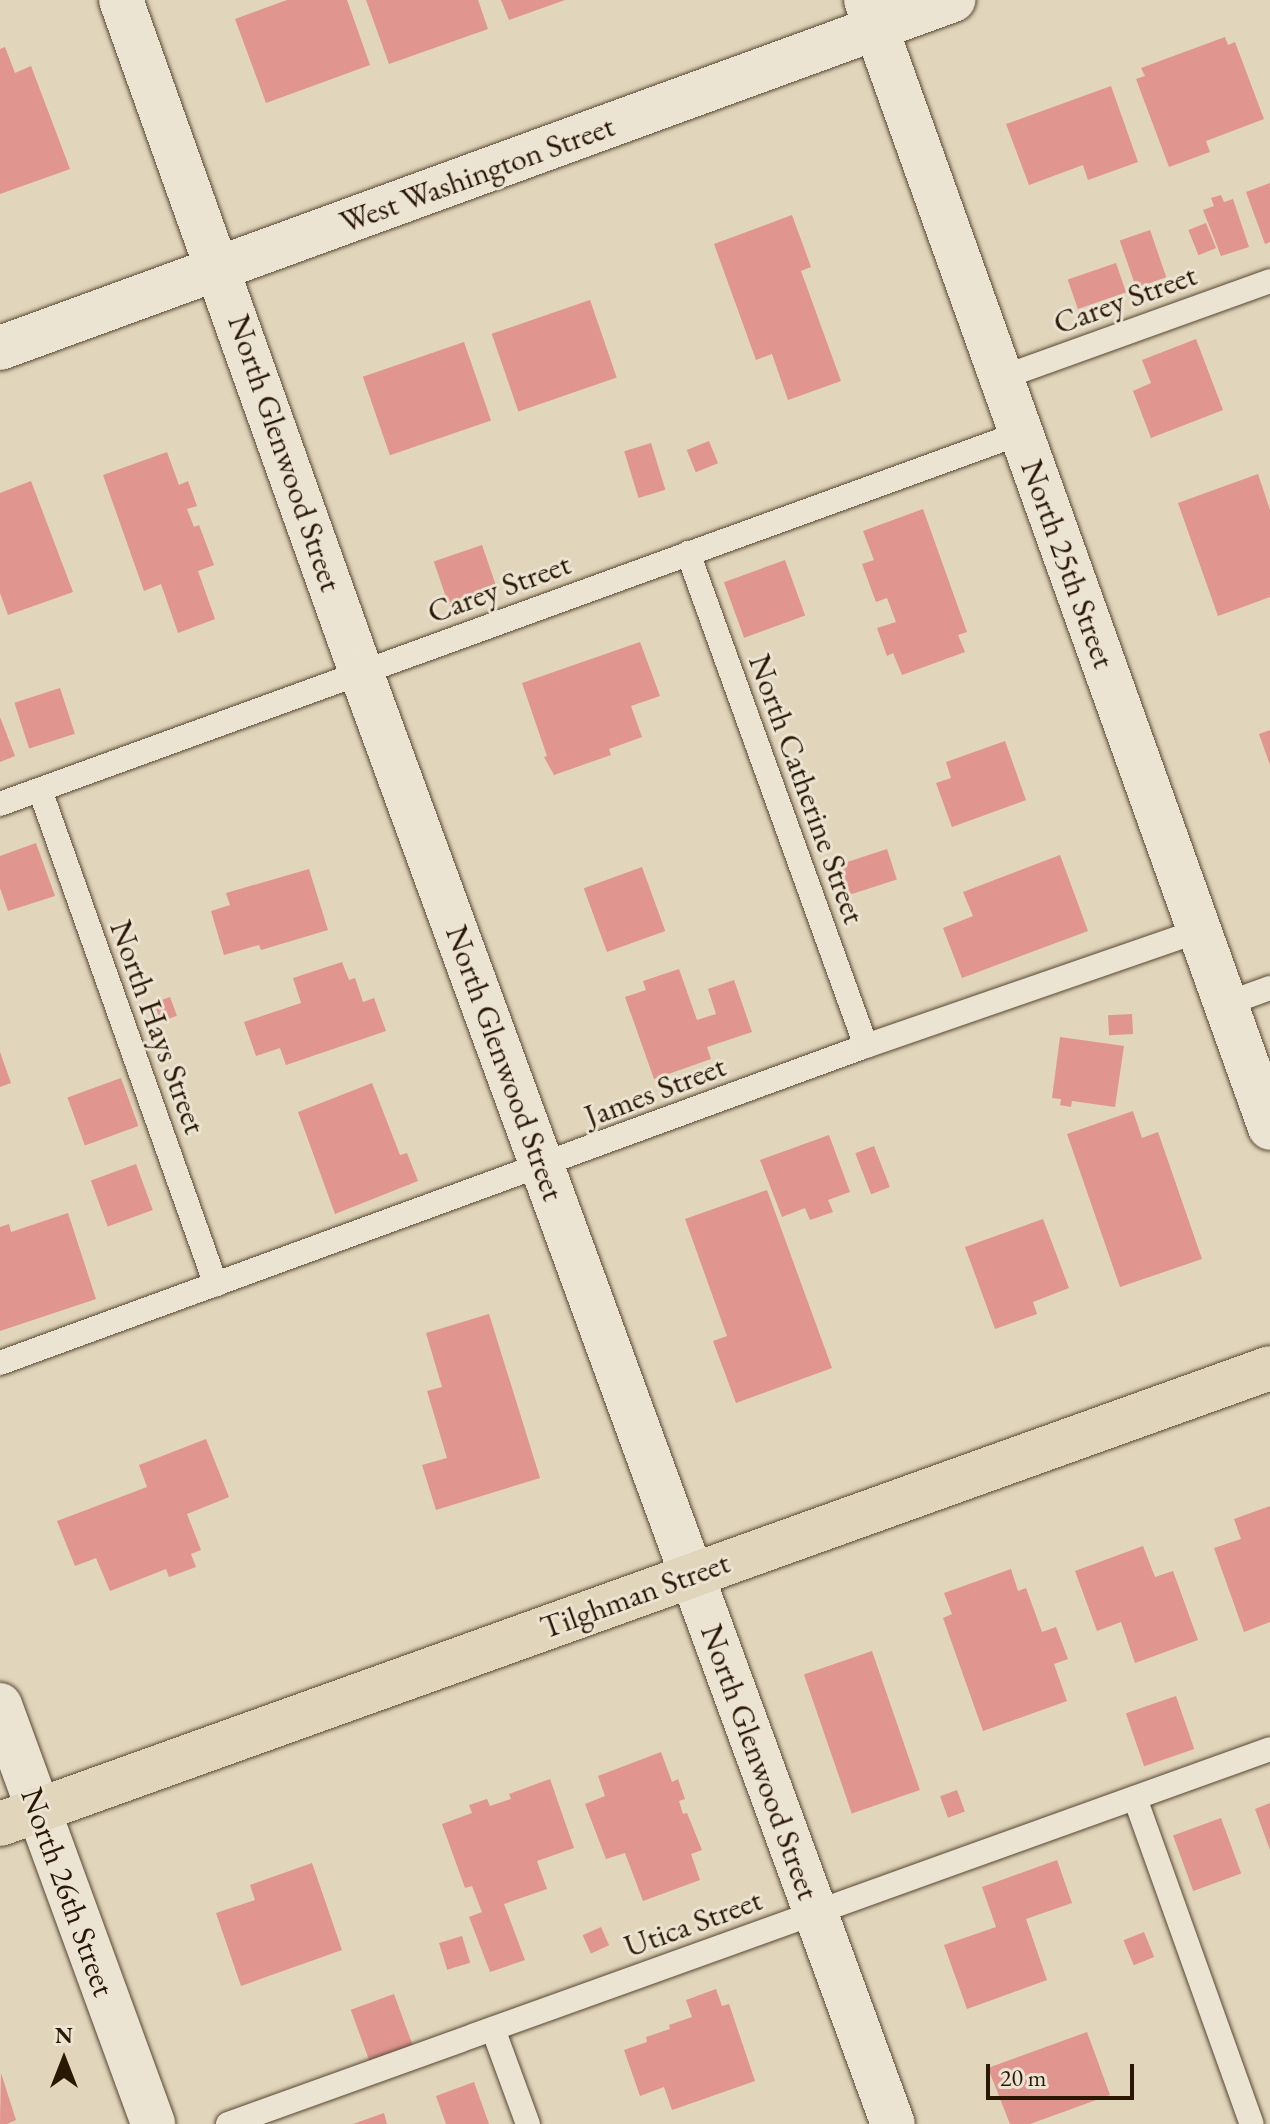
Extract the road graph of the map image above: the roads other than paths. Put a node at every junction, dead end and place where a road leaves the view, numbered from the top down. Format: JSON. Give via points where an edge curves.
{"nodes":[{"id":1,"x":121,"y":0,"type":"edge"},
{"id":2,"x":953,"y":0,"type":"edge"},
{"id":3,"x":871,"y":14,"type":"edge"},
{"id":4,"x":219,"y":268,"type":"junction"},
{"id":5,"x":1270,"y":281,"type":"edge"},
{"id":6,"x":0,"y":348,"type":"edge"},
{"id":7,"x":1001,"y":378,"type":"junction"},
{"id":8,"x":1021,"y":433,"type":"junction"},
{"id":9,"x":688,"y":553,"type":"junction"},
{"id":10,"x":361,"y":672,"type":"junction"},
{"id":11,"x":40,"y":790,"type":"junction"},
{"id":12,"x":0,"y":804,"type":"edge"},
{"id":13,"x":1198,"y":931,"type":"junction"},
{"id":14,"x":1270,"y":988,"type":"edge"},
{"id":15,"x":1226,"y":1004,"type":"junction"},
{"id":16,"x":866,"y":1046,"type":"junction"},
{"id":17,"x":1270,"y":1128,"type":"edge"},
{"id":18,"x":544,"y":1167,"type":"junction"},
{"id":19,"x":216,"y":1285,"type":"junction"},
{"id":20,"x":0,"y":1363,"type":"edge"},
{"id":21,"x":1270,"y":1368,"type":"edge"},
{"id":22,"x":692,"y":1575,"type":"junction"},
{"id":23,"x":0,"y":1705,"type":"edge"},
{"id":24,"x":1270,"y":1749,"type":"edge"},
{"id":25,"x":1135,"y":1798,"type":"junction"},
{"id":26,"x":19,"y":1817,"type":"edge"},
{"id":27,"x":816,"y":1913,"type":"junction"},
{"id":28,"x":493,"y":2029,"type":"junction"},
{"id":29,"x":153,"y":2124,"type":"edge"},
{"id":30,"x":228,"y":2124,"type":"edge"},
{"id":31,"x":528,"y":2124,"type":"edge"},
{"id":32,"x":893,"y":2124,"type":"edge"},
{"id":33,"x":1252,"y":2124,"type":"edge"}],
"edges":[{"from":1,"to":4,"type":"street","name":"North Glenwood Street"},
{"from":2,"to":3,"type":"street","name":"West Washington Street"},
{"from":3,"to":4,"type":"street","name":"West Washington Street"},
{"from":3,"to":7,"type":"street","name":"North 25th Street"},
{"from":4,"to":6,"type":"street","name":"West Washington Street"},
{"from":4,"to":10,"type":"street","name":"North Glenwood Street"},
{"from":5,"to":7,"type":"lane","name":"Carey Street"},
{"from":7,"to":8,"type":"street","name":"North 25th Street"},
{"from":8,"to":9,"type":"lane","name":"Carey Street"},
{"from":8,"to":13,"type":"street","name":"North 25th Street"},
{"from":9,"to":10,"type":"lane","name":"Carey Street"},
{"from":9,"to":16,"type":"lane","name":"North Catherine Street"},
{"from":10,"to":11,"type":"lane","name":"Carey Street"},
{"from":10,"to":18,"type":"street","name":"North Glenwood Street"},
{"from":11,"to":12,"type":"lane","name":"Carey Street"},
{"from":11,"to":19,"type":"lane","name":"North Hays Street"},
{"from":13,"to":15,"type":"street","name":"North 25th Street"},
{"from":13,"to":16,"type":"lane","name":"James Street"},
{"from":14,"to":15,"type":"lane"},
{"from":15,"to":17,"type":"street","name":"North 25th Street"},
{"from":16,"to":18,"type":"lane","name":"James Street"},
{"from":18,"to":19,"type":"lane","name":"James Street"},
{"from":18,"to":22,"type":"street","name":"North Glenwood Street"},
{"from":19,"to":20,"type":"lane","name":"James Street"},
{"from":21,"to":22,"type":"main road","name":"Tilghman Street"},
{"from":22,"to":26,"type":"main road","name":"Tilghman Street"},
{"from":22,"to":27,"type":"street","name":"North Glenwood Street"},
{"from":23,"to":26,"type":"street","name":"North 26th Street"},
{"from":24,"to":25,"type":"lane","name":"Utica Street"},
{"from":25,"to":27,"type":"lane","name":"Utica Street"},
{"from":25,"to":33,"type":"lane"},
{"from":26,"to":29,"type":"street","name":"North 26th Street"},
{"from":27,"to":28,"type":"lane","name":"Utica Street"},
{"from":27,"to":32,"type":"street","name":"North Glenwood Street"},
{"from":28,"to":30,"type":"lane","name":"Utica Street"},
{"from":28,"to":31,"type":"lane"}]}
